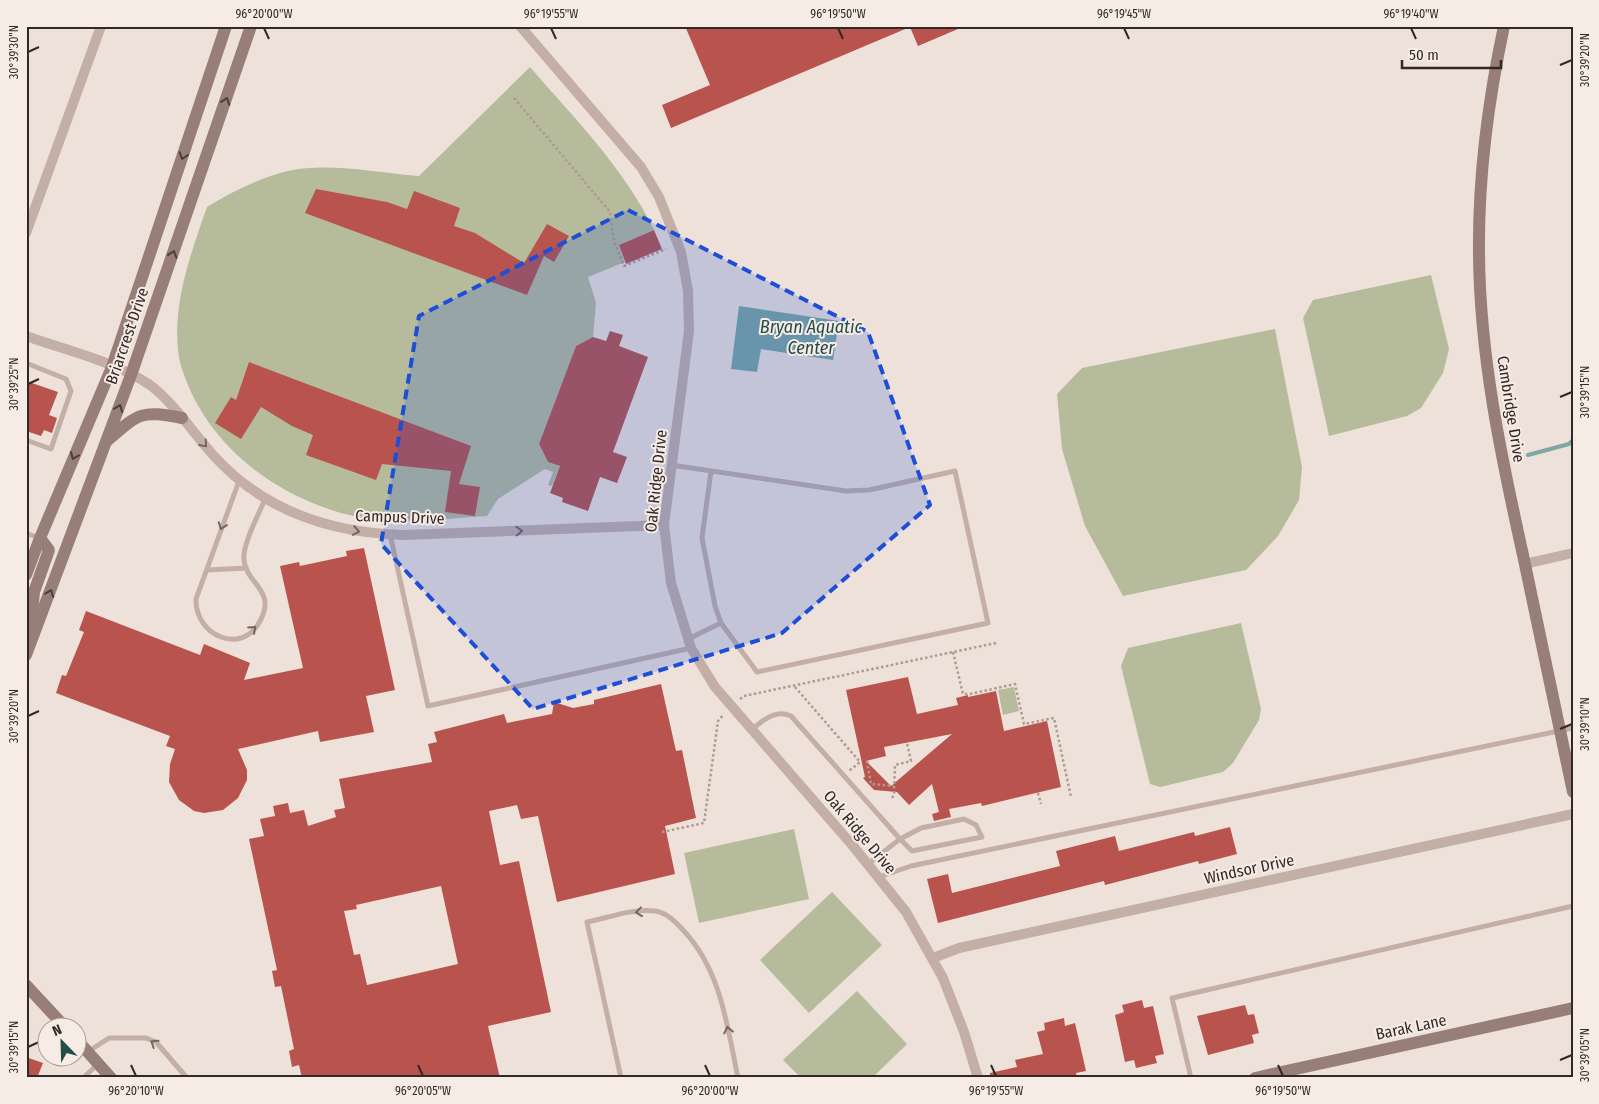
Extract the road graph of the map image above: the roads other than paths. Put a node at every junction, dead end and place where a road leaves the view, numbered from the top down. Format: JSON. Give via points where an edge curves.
{"nodes":[{"id":1,"x":226,"y":26,"type":"edge"},
{"id":2,"x":251,"y":26,"type":"edge"},
{"id":3,"x":520,"y":26,"type":"edge"},
{"id":4,"x":1504,"y":26,"type":"edge"},
{"id":5,"x":100,"y":27,"type":"edge"},
{"id":6,"x":26,"y":233,"type":"edge"},
{"id":7,"x":26,"y":336,"type":"edge"},
{"id":8,"x":26,"y":363,"type":"edge"},
{"id":9,"x":112,"y":367,"type":"junction"},
{"id":10,"x":131,"y":375,"type":"junction"},
{"id":11,"x":182,"y":418,"type":"junction"},
{"id":12,"x":26,"y":440,"type":"edge"},
{"id":13,"x":106,"y":442,"type":"junction"},
{"id":14,"x":671,"y":464,"type":"junction"},
{"id":15,"x":711,"y":471,"type":"junction"},
{"id":16,"x":239,"y":480,"type":"junction"},
{"id":17,"x":265,"y":499,"type":"junction"},
{"id":18,"x":664,"y":525,"type":"junction"},
{"id":19,"x":26,"y":533,"type":"edge"},
{"id":20,"x":390,"y":534,"type":"junction"},
{"id":21,"x":40,"y":538,"type":"junction"},
{"id":22,"x":1573,"y":553,"type":"edge"},
{"id":23,"x":1525,"y":564,"type":"junction"},
{"id":24,"x":246,"y":568,"type":"junction"},
{"id":25,"x":207,"y":570,"type":"junction"},
{"id":26,"x":26,"y":575,"type":"edge"},
{"id":27,"x":721,"y":623,"type":"junction"},
{"id":28,"x":690,"y":644,"type":"junction"},
{"id":29,"x":27,"y":653,"type":"edge"},
{"id":30,"x":1573,"y":728,"type":"edge"},
{"id":31,"x":752,"y":729,"type":"junction"},
{"id":32,"x":1560,"y":731,"type":"junction"},
{"id":33,"x":1573,"y":792,"type":"edge"},
{"id":34,"x":1573,"y":814,"type":"edge"},
{"id":35,"x":900,"y":840,"type":"junction"},
{"id":36,"x":868,"y":864,"type":"junction"},
{"id":37,"x":879,"y":877,"type":"junction"},
{"id":38,"x":1573,"y":906,"type":"edge"},
{"id":39,"x":933,"y":958,"type":"junction"},
{"id":40,"x":26,"y":985,"type":"edge"},
{"id":41,"x":1573,"y":1008,"type":"edge"},
{"id":42,"x":55,"y":1016,"type":"edge"},
{"id":43,"x":88,"y":1052,"type":"joint"},
{"id":44,"x":98,"y":1064,"type":"junction"},
{"id":45,"x":83,"y":1078,"type":"edge"},
{"id":46,"x":111,"y":1078,"type":"edge"},
{"id":47,"x":187,"y":1078,"type":"edge"},
{"id":48,"x":621,"y":1078,"type":"edge"},
{"id":49,"x":738,"y":1078,"type":"edge"},
{"id":50,"x":978,"y":1078,"type":"edge"},
{"id":51,"x":1191,"y":1078,"type":"edge"},
{"id":52,"x":1255,"y":1078,"type":"edge"}],
"edges":[{"from":1,"to":9,"type":"main road","name":"Briarcrest Drive","one_way":true},
{"from":10,"to":2,"type":"main road","name":"Briarcrest Drive","one_way":true},
{"from":3,"to":14,"type":"street","name":"Oak Ridge Drive","via":[[641,167],[674,230],[685,271],[689,331]]},
{"from":4,"to":23,"type":"main road","name":"Cambridge Drive","via":[[1494,72],[1480,177],[1479,256],[1486,362]]},
{"from":5,"to":6,"type":"street"},
{"from":7,"to":9,"type":"street","name":"Campus Drive"},
{"from":8,"to":12,"type":"lane","via":[[66,379],[71,391],[51,449]]},
{"from":9,"to":10,"type":"street","name":"Campus Drive"},
{"from":9,"to":21,"type":"main road","name":"Briarcrest Drive","one_way":true},
{"from":10,"to":11,"type":"street","name":"Campus Drive","via":[[155,390]]},
{"from":13,"to":10,"type":"main road","name":"Briarcrest Drive","one_way":true},
{"from":11,"to":13,"type":"main road","via":[[143,414]]},
{"from":11,"to":16,"type":"street","name":"Campus Drive","one_way":true},
{"from":29,"to":13,"type":"main road","name":"Briarcrest Drive","one_way":true},
{"from":14,"to":15,"type":"lane"},
{"from":14,"to":18,"type":"street","name":"Oak Ridge Drive"},
{"from":15,"to":27,"type":"lane","via":[[702,538]]},
{"from":15,"to":27,"type":"lane","via":[[856,492],[955,471],[988,623],[757,672]]},
{"from":16,"to":17,"type":"street","name":"Campus Drive"},
{"from":16,"to":25,"type":"lane","one_way":true},
{"from":17,"to":20,"type":"street","name":"Campus Drive","one_way":true,"via":[[320,523]]},
{"from":17,"to":24,"type":"lane","via":[[244,553]]},
{"from":20,"to":18,"type":"street","name":"Campus Drive","one_way":true},
{"from":18,"to":28,"type":"street","name":"Oak Ridge Drive","via":[[671,583]]},
{"from":19,"to":21,"type":"lane"},
{"from":20,"to":28,"type":"lane","via":[[428,706]]},
{"from":21,"to":26,"type":"main road","name":"Briarcrest Drive"},
{"from":21,"to":29,"type":"main road","via":[[49,550],[34,592]]},
{"from":22,"to":23,"type":"street"},
{"from":23,"to":32,"type":"main road","name":"Cambridge Drive"},
{"from":24,"to":25,"type":"lane"},
{"from":25,"to":24,"type":"lane","one_way":true,"via":[[196,600],[198,616],[211,633],[233,640],[252,632],[264,614],[264,594]]},
{"from":27,"to":28,"type":"lane"},
{"from":28,"to":31,"type":"street","name":"Oak Ridge Drive","via":[[716,687]]},
{"from":30,"to":32,"type":"lane"},
{"from":31,"to":35,"type":"lane","via":[[772,715],[784,713],[790,716]]},
{"from":31,"to":36,"type":"street","name":"Oak Ridge Drive"},
{"from":32,"to":33,"type":"main road","name":"Cambridge Drive"},
{"from":32,"to":37,"type":"lane","via":[[911,866]]},
{"from":34,"to":39,"type":"street","name":"Windsor Drive","via":[[959,948]]},
{"from":35,"to":35,"type":"lane","via":[[916,830],[964,819],[976,825],[982,837],[917,851],[912,851]]},
{"from":35,"to":36,"type":"lane"},
{"from":36,"to":37,"type":"street","name":"Oak Ridge Drive"},
{"from":37,"to":39,"type":"street","name":"Oak Ridge Drive","via":[[906,912]]},
{"from":38,"to":51,"type":"lane","via":[[1172,998]]},
{"from":39,"to":50,"type":"street","name":"Oak Ridge Drive","via":[[953,1003]]},
{"from":40,"to":42,"type":"main road"},
{"from":41,"to":52,"type":"main road","name":"Barak Lane"},
{"from":43,"to":44,"type":"main road"},
{"from":47,"to":43,"type":"lane","one_way":true,"via":[[156,1042],[146,1038],[109,1038]]},
{"from":44,"to":45,"type":"lane"},
{"from":44,"to":46,"type":"main road"},
{"from":49,"to":48,"type":"lane","one_way":true,"via":[[722,1003],[711,970],[697,946],[678,924],[661,912],[649,911],[587,922]]}]}
